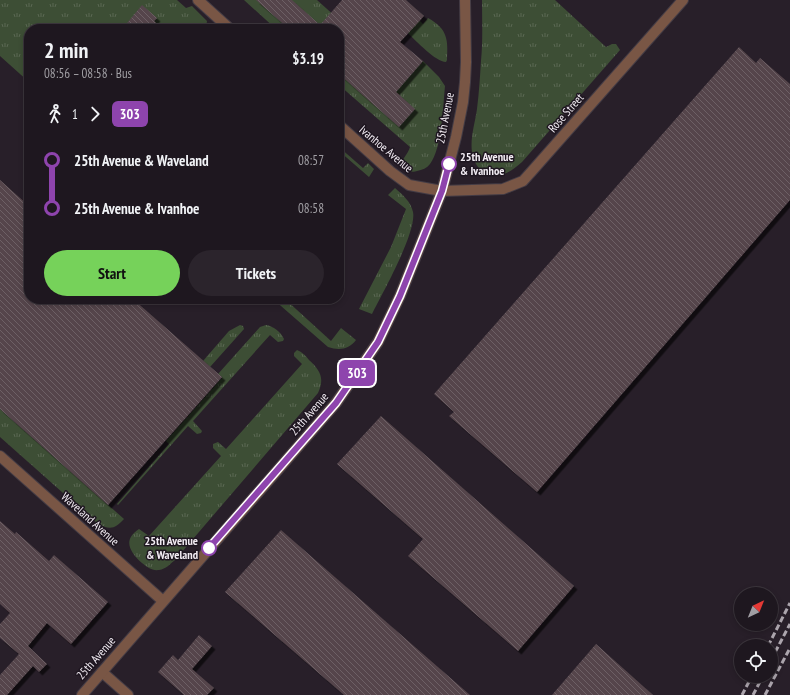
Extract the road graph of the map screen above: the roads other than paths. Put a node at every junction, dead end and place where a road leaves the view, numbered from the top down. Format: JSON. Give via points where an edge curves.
{"nodes":[{"id":1,"x":198,"y":0,"type":"edge"},
{"id":2,"x":465,"y":0,"type":"edge"},
{"id":3,"x":683,"y":0,"type":"edge"},
{"id":4,"x":224,"y":24,"type":"edge"},
{"id":5,"x":344,"y":130,"type":"edge"},
{"id":6,"x":442,"y":191,"type":"junction"},
{"id":7,"x":0,"y":456,"type":"edge"},
{"id":8,"x":163,"y":601,"type":"junction"},
{"id":9,"x":102,"y":672,"type":"junction"},
{"id":10,"x":82,"y":695,"type":"edge"},
{"id":11,"x":128,"y":695,"type":"edge"}],
"edges":[{"from":1,"to":4,"type":"street"},
{"from":2,"to":6,"type":"street","name":"25th Avenue","via":[[466,62],[463,102]]},
{"from":3,"to":6,"type":"street","name":"Rose Street","via":[[522,181],[503,189]]},
{"from":5,"to":6,"type":"street","name":"Ivanhoe Avenue","via":[[409,185]]},
{"from":6,"to":8,"type":"street","name":"25th Avenue","via":[[400,296],[381,335],[336,403]]},
{"from":7,"to":8,"type":"street","name":"Waveland Avenue"},
{"from":8,"to":9,"type":"street","name":"25th Avenue"},
{"from":9,"to":10,"type":"street","name":"25th Avenue"},
{"from":9,"to":11,"type":"street"}]}
